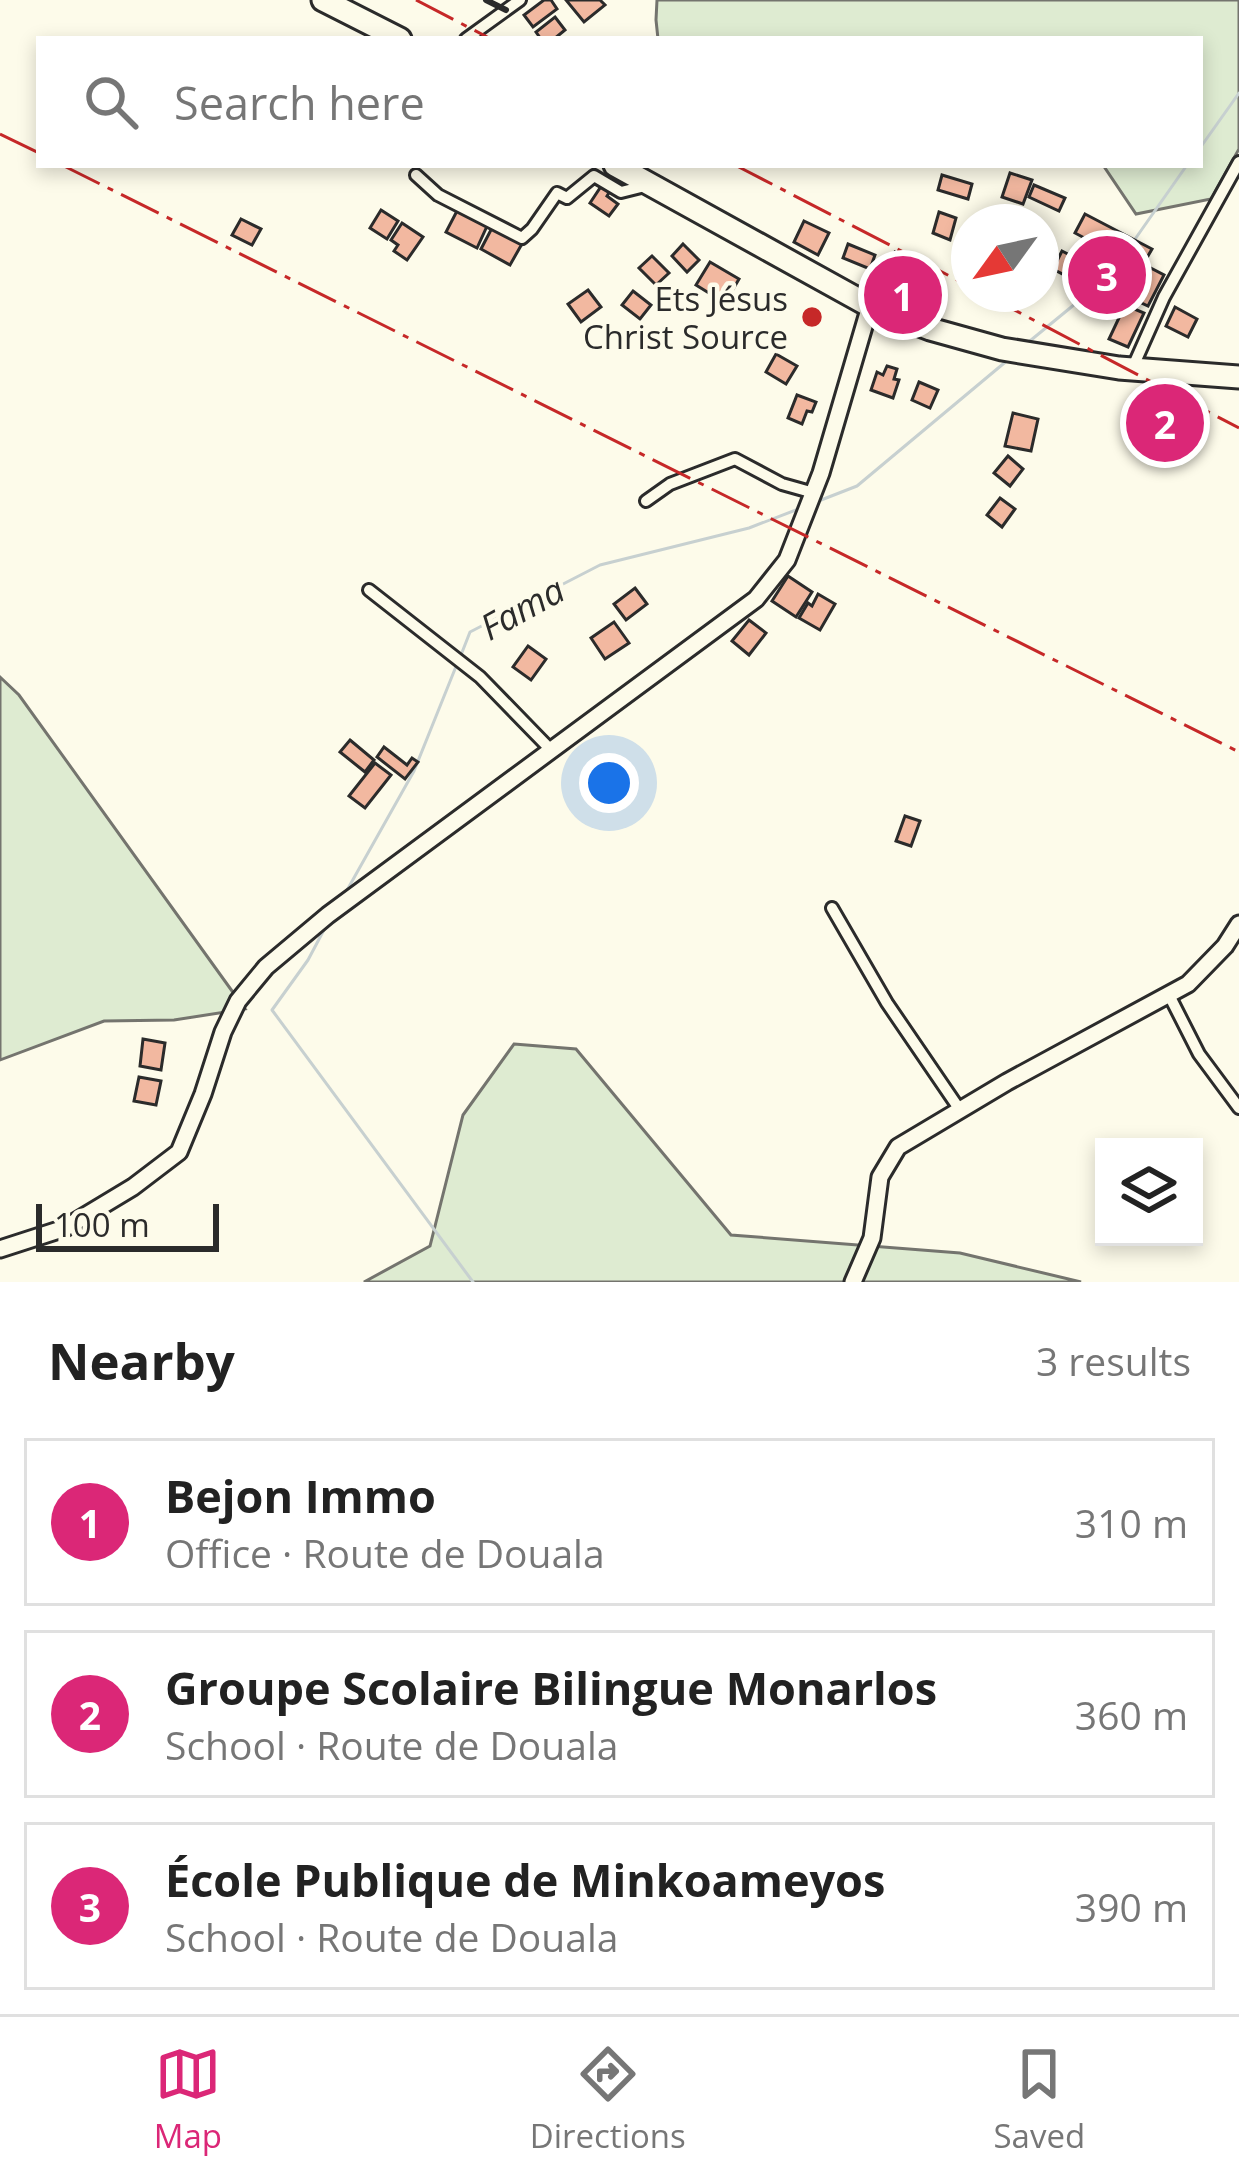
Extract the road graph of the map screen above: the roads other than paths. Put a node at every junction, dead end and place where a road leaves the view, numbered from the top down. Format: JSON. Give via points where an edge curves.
{"nodes":[{"id":1,"x":323,"y":0,"type":"edge"},
{"id":2,"x":520,"y":0,"type":"edge"},
{"id":3,"x":394,"y":36,"type":"edge"},
{"id":4,"x":470,"y":36,"type":"edge"},
{"id":5,"x":1239,"y":162,"type":"edge"},
{"id":6,"x":620,"y":168,"type":"edge"},
{"id":7,"x":416,"y":176,"type":"dead end"},
{"id":8,"x":648,"y":185,"type":"junction"},
{"id":9,"x":870,"y":306,"type":"junction"},
{"id":10,"x":1132,"y":369,"type":"junction"},
{"id":11,"x":1239,"y":377,"type":"edge"},
{"id":12,"x":814,"y":493,"type":"junction"},
{"id":13,"x":646,"y":500,"type":"dead end"},
{"id":14,"x":370,"y":590,"type":"dead end"},
{"id":15,"x":552,"y":751,"type":"junction"},
{"id":16,"x":832,"y":908,"type":"dead end"},
{"id":17,"x":1239,"y":924,"type":"edge"},
{"id":18,"x":1169,"y":994,"type":"junction"},
{"id":19,"x":1239,"y":1108,"type":"edge"},
{"id":20,"x":960,"y":1110,"type":"junction"},
{"id":21,"x":0,"y":1249,"type":"edge"},
{"id":22,"x":853,"y":1282,"type":"edge"}],
"edges":[{"from":1,"to":3,"type":"highway"},
{"from":2,"to":4,"type":"street"},
{"from":5,"to":10,"type":"street"},
{"from":6,"to":8,"type":"highway"},
{"from":7,"to":8,"type":"street","via":[[522,238],[557,193],[567,197],[594,176],[621,192]]},
{"from":8,"to":9,"type":"highway"},
{"from":9,"to":10,"type":"highway","via":[[1002,349]]},
{"from":9,"to":12,"type":"street"},
{"from":10,"to":11,"type":"highway"},
{"from":12,"to":13,"type":"street","via":[[735,459]]},
{"from":12,"to":15,"type":"street","via":[[787,560],[755,598]]},
{"from":14,"to":15,"type":"street","via":[[480,677]]},
{"from":15,"to":21,"type":"street","via":[[266,967],[223,1031],[178,1152],[64,1228]]},
{"from":16,"to":20,"type":"street"},
{"from":17,"to":18,"type":"street","via":[[1188,984]]},
{"from":18,"to":19,"type":"street"},
{"from":18,"to":20,"type":"street"},
{"from":20,"to":22,"type":"street","via":[[898,1147],[880,1177],[872,1238]]}]}
